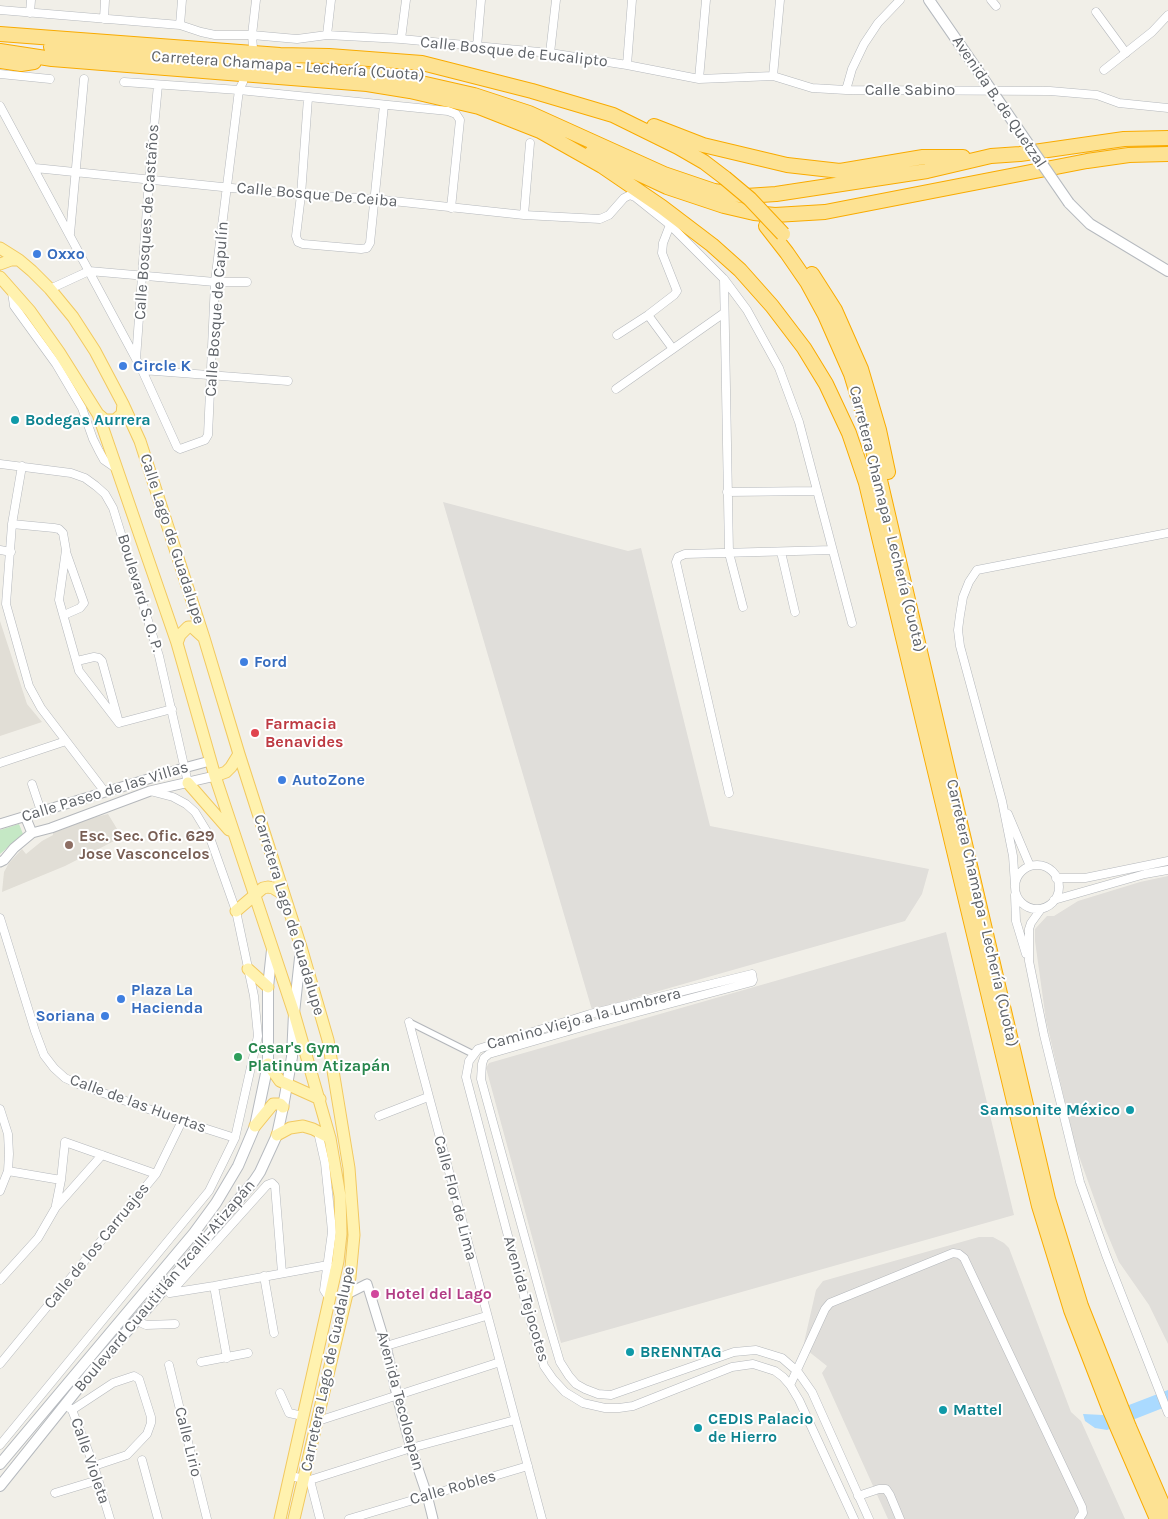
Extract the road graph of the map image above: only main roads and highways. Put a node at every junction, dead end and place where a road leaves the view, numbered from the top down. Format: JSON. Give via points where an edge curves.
{"nodes":[{"id":1,"x":928,"y":0,"type":"edge"},
{"id":2,"x":0,"y":34,"type":"edge"},
{"id":3,"x":0,"y":41,"type":"edge"},
{"id":4,"x":0,"y":51,"type":"edge"},
{"id":5,"x":52,"y":59,"type":"junction"},
{"id":6,"x":0,"y":61,"type":"edge"},
{"id":7,"x":275,"y":68,"type":"junction"},
{"id":8,"x":613,"y":115,"type":"junction"},
{"id":9,"x":540,"y":131,"type":"junction"},
{"id":10,"x":1168,"y":138,"type":"edge"},
{"id":11,"x":1168,"y":154,"type":"edge"},
{"id":12,"x":992,"y":156,"type":"junction"},
{"id":13,"x":722,"y":180,"type":"junction"},
{"id":14,"x":0,"y":248,"type":"edge"},
{"id":15,"x":19,"y":260,"type":"junction"},
{"id":16,"x":0,"y":264,"type":"edge"},
{"id":17,"x":1168,"y":271,"type":"edge"},
{"id":18,"x":0,"y":277,"type":"edge"},
{"id":19,"x":123,"y":404,"type":"junction"},
{"id":20,"x":98,"y":414,"type":"junction"},
{"id":21,"x":909,"y":603,"type":"junction"},
{"id":22,"x":204,"y":638,"type":"junction"},
{"id":23,"x":177,"y":643,"type":"junction"},
{"id":24,"x":239,"y":754,"type":"junction"},
{"id":25,"x":214,"y":776,"type":"junction"},
{"id":26,"x":188,"y":783,"type":"road end"},
{"id":27,"x":233,"y":834,"type":"junction"},
{"id":28,"x":284,"y":894,"type":"junction"},
{"id":29,"x":254,"y":895,"type":"junction"},
{"id":30,"x":236,"y":911,"type":"road end"},
{"id":31,"x":301,"y":947,"type":"junction"},
{"id":32,"x":272,"y":950,"type":"junction"},
{"id":33,"x":248,"y":970,"type":"road end"},
{"id":34,"x":268,"y":987,"type":"junction"},
{"id":35,"x":294,"y":1013,"type":"junction"},
{"id":36,"x":268,"y":1064,"type":"junction"},
{"id":37,"x":287,"y":1085,"type":"junction"},
{"id":38,"x":320,"y":1099,"type":"junction"},
{"id":39,"x":283,"y":1107,"type":"junction"},
{"id":40,"x":255,"y":1126,"type":"junction"},
{"id":41,"x":277,"y":1135,"type":"junction"},
{"id":42,"x":330,"y":1138,"type":"junction"},
{"id":43,"x":1114,"y":1406,"type":"junction"},
{"id":44,"x":1124,"y":1430,"type":"junction"},
{"id":45,"x":0,"y":1464,"type":"edge"},
{"id":46,"x":0,"y":1486,"type":"edge"},
{"id":47,"x":1168,"y":1517,"type":"edge"},
{"id":48,"x":280,"y":1519,"type":"edge"},
{"id":49,"x":294,"y":1519,"type":"edge"},
{"id":50,"x":1157,"y":1519,"type":"edge"}],
"edges":[{"from":1,"to":17,"type":"main road","name":"Avenida B. de Quetzal","bridge":true,"via":[[1069,204],[1090,224]]},
{"from":2,"to":8,"type":"highway","via":[[422,63]]},
{"from":3,"to":7,"type":"highway","name":"Carretera Chamapa - Lechería (Cuota)"},
{"from":4,"to":5,"type":"highway","name":"Carretera Chamapa - Lechería (Cuota)"},
{"from":5,"to":6,"type":"highway","via":[[21,64]]},
{"from":5,"to":9,"type":"highway","name":"Carretera Chamapa - Lechería (Cuota)","via":[[367,84],[479,107]]},
{"from":7,"to":12,"type":"highway","via":[[408,80],[474,95],[529,113],[664,174],[714,191],[746,196],[886,178]]},
{"from":7,"to":13,"type":"highway","name":"Carretera Chamapa - Lechería (Cuota)","via":[[300,65],[410,70],[462,81],[613,123],[679,154]]},
{"from":8,"to":12,"type":"highway","via":[[654,126],[703,145],[796,166],[840,170],[923,157]]},
{"from":8,"to":13,"type":"highway","via":[[704,162]]},
{"from":9,"to":11,"type":"highway","via":[[666,187],[724,206],[775,215],[825,212],[1087,161]]},
{"from":9,"to":43,"type":"highway","name":"Carretera Chamapa - Lechería (Cuota)","via":[[602,166],[662,207],[740,270],[804,348],[840,410],[866,483],[1039,1206],[1071,1310]]},
{"from":10,"to":12,"type":"highway","via":[[1124,139]]},
{"from":13,"to":21,"type":"highway","name":"Carretera Chamapa - Lechería (Cuota)","via":[[788,253],[826,315],[851,374],[869,434]]},
{"from":13,"to":21,"type":"highway","bridge":true,"via":[[750,199],[783,234],[835,310],[861,369],[879,430],[909,573]]},
{"from":14,"to":15,"type":"main road","name":"Calle Lago de Guadalupe"},
{"from":15,"to":16,"type":"main road"},
{"from":15,"to":19,"type":"main road","name":"Calle Lago de Guadalupe","via":[[73,316]]},
{"from":18,"to":20,"type":"main road","name":"Calle Lago de Guadalupe","via":[[60,352]]},
{"from":19,"to":20,"type":"main road","via":[[122,414],[115,420],[105,420]]},
{"from":19,"to":22,"type":"main road","name":"Calle Lago de Guadalupe","via":[[152,474]]},
{"from":20,"to":23,"type":"main road","name":"Calle Lago de Guadalupe"},
{"from":21,"to":43,"type":"highway","name":"Carretera Chamapa - Lechería (Cuota)","via":[[1048,1199]]},
{"from":22,"to":23,"type":"main road","via":[[188,627]]},
{"from":22,"to":24,"type":"main road","name":"Calle Lago de Guadalupe"},
{"from":23,"to":25,"type":"main road","name":"Calle Lago de Guadalupe"},
{"from":24,"to":25,"type":"main road","via":[[231,768]]},
{"from":24,"to":28,"type":"main road","name":"Carretera Lago de Guadalupe"},
{"from":25,"to":27,"type":"main road","name":"Carretera Lago de Guadalupe"},
{"from":26,"to":27,"type":"main road"},
{"from":27,"to":29,"type":"main road","name":"Carretera Lago de Guadalupe"},
{"from":28,"to":29,"type":"main road","via":[[268,887]]},
{"from":28,"to":31,"type":"main road","name":"Carretera Lago de Guadalupe"},
{"from":29,"to":30,"type":"main road"},
{"from":29,"to":32,"type":"main road","name":"Carretera Lago de Guadalupe"},
{"from":31,"to":35,"type":"main road","name":"Boulevard Cuautitlán Izcalli-Atizapán"},
{"from":31,"to":49,"type":"main road","name":"Carretera Lago de Guadalupe","via":[[328,1040],[349,1168],[354,1235],[347,1294],[307,1479]]},
{"from":32,"to":34,"type":"main road","name":"Boulevard Cuautitlán Izcalli-Atizapán"},
{"from":32,"to":35,"type":"main road","name":"Carretera Lago de Guadalupe"},
{"from":33,"to":34,"type":"main road"},
{"from":34,"to":36,"type":"main road","name":"Boulevard Cuautitlán Izcalli-Atizapán"},
{"from":35,"to":37,"type":"main road","name":"Boulevard Cuautitlán Izcalli-Atizapán"},
{"from":35,"to":38,"type":"main road","name":"Carretera Lago de Guadalupe"},
{"from":36,"to":37,"type":"main road"},
{"from":36,"to":40,"type":"main road","name":"Boulevard Cuautitlán Izcalli-Atizapán"},
{"from":37,"to":38,"type":"main road"},
{"from":37,"to":39,"type":"main road","name":"Boulevard Cuautitlán Izcalli-Atizapán"},
{"from":38,"to":42,"type":"main road","name":"Carretera Lago de Guadalupe"},
{"from":39,"to":40,"type":"main road","via":[[273,1104]]},
{"from":39,"to":41,"type":"main road","name":"Boulevard Cuautitlán Izcalli-Atizapán"},
{"from":40,"to":45,"type":"main road","name":"Boulevard Cuautitlán Izcalli-Atizapán","via":[[238,1166],[216,1204]]},
{"from":41,"to":42,"type":"main road","via":[[303,1126]]},
{"from":41,"to":46,"type":"main road","name":"Boulevard Cuautitlán Izcalli-Atizapán","via":[[254,1181],[168,1290],[157,1297],[92,1371],[69,1407]]},
{"from":42,"to":48,"type":"main road","name":"Carretera Lago de Guadalupe","via":[[340,1196],[338,1260]]},
{"from":43,"to":44,"type":"highway","name":"Carretera Chamapa - Lechería (Cuota)"},
{"from":44,"to":47,"type":"highway","name":"Carretera Chamapa - Lechería (Cuota)"},
{"from":44,"to":50,"type":"highway","name":"Carretera Chamapa - Lechería (Cuota)"}]}
